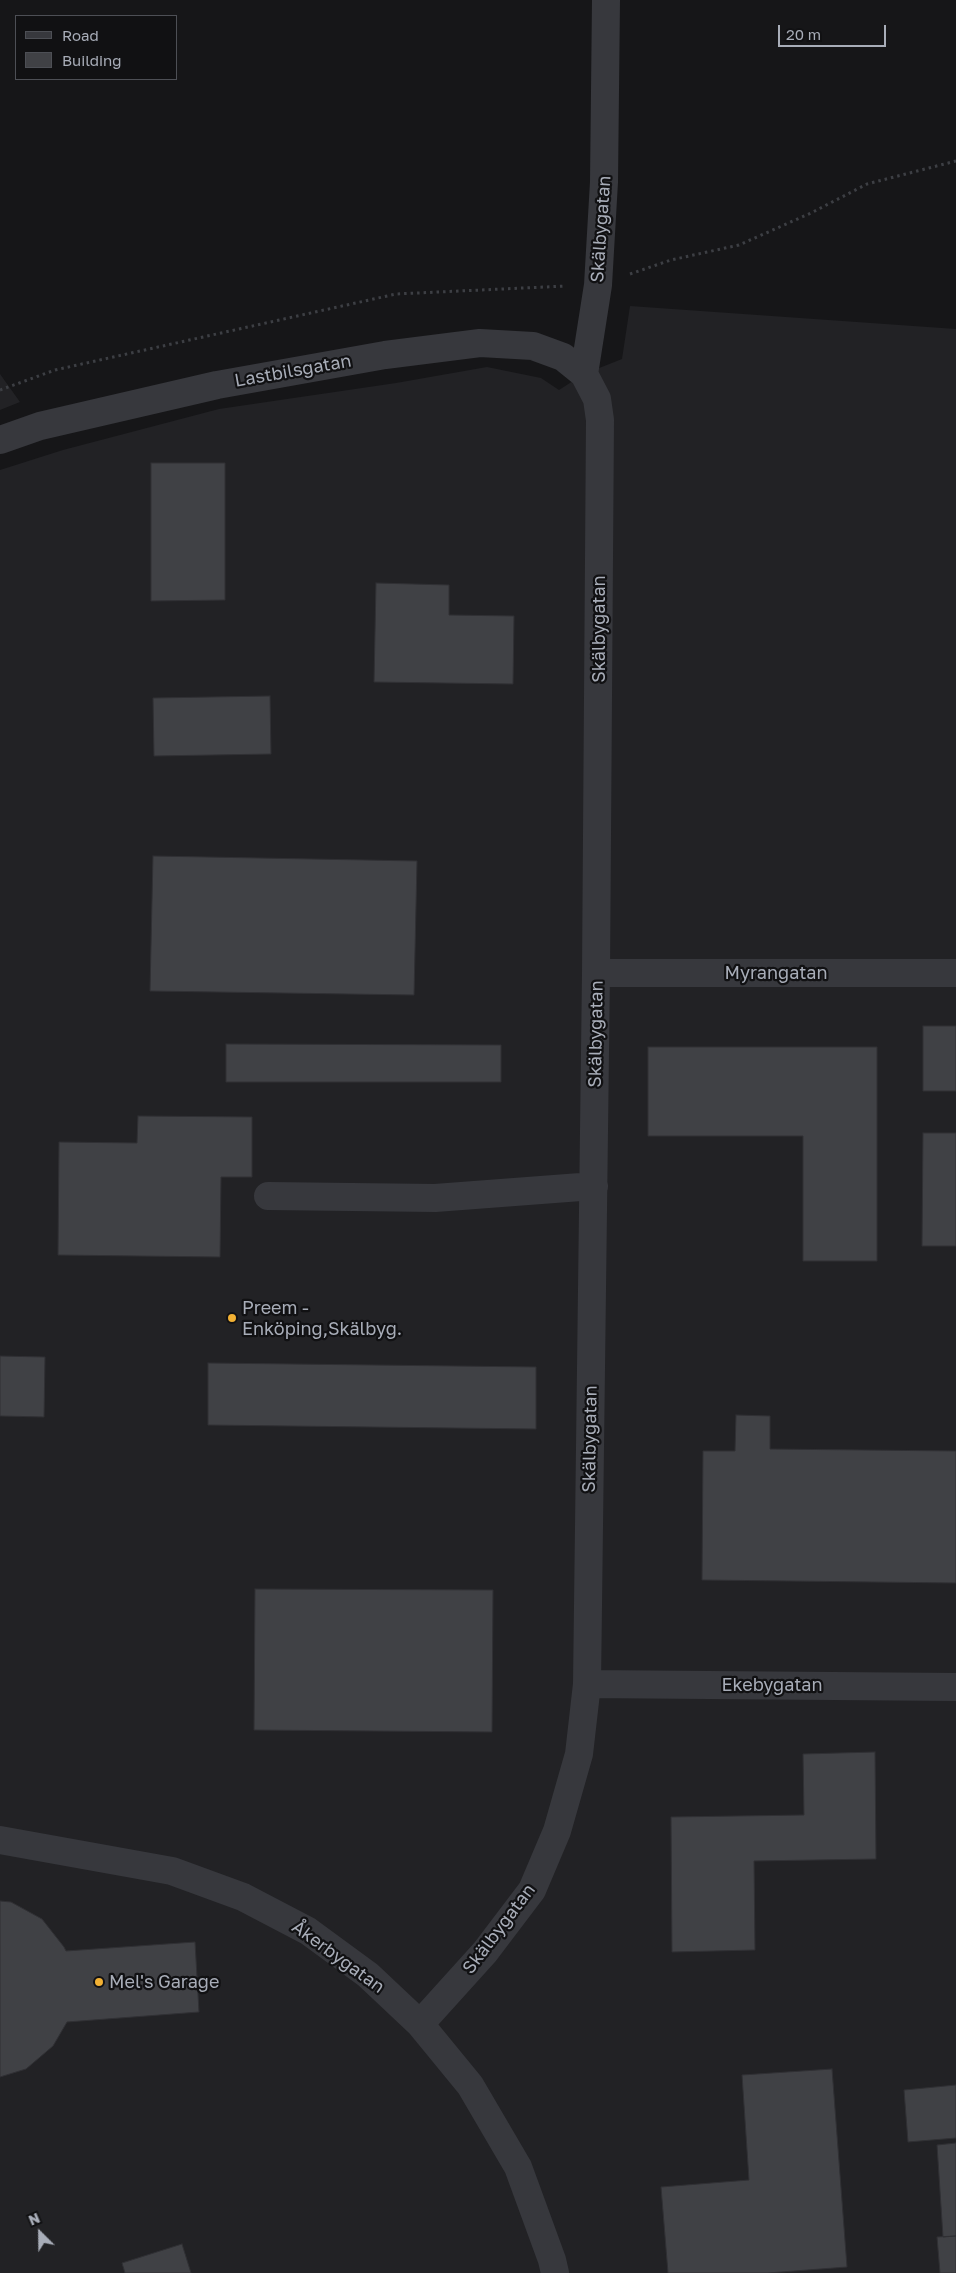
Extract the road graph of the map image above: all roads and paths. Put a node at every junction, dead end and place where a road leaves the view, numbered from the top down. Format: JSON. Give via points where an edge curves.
{"nodes":[{"id":1,"x":606,"y":0,"type":"edge"},
{"id":2,"x":956,"y":161,"type":"edge"},
{"id":3,"x":598,"y":284,"type":"junction"},
{"id":4,"x":584,"y":374,"type":"junction"},
{"id":5,"x":0,"y":390,"type":"edge"},
{"id":6,"x":0,"y":440,"type":"edge"},
{"id":7,"x":596,"y":973,"type":"junction"},
{"id":8,"x":956,"y":973,"type":"edge"},
{"id":9,"x":594,"y":1186,"type":"junction"},
{"id":10,"x":268,"y":1196,"type":"dead end"},
{"id":11,"x":587,"y":1684,"type":"junction"},
{"id":12,"x":956,"y":1687,"type":"edge"},
{"id":13,"x":0,"y":1840,"type":"edge"},
{"id":14,"x":420,"y":2024,"type":"junction"},
{"id":15,"x":555,"y":2273,"type":"edge"}],
"edges":[{"from":1,"to":3,"type":"street","name":"Skälbygatan","via":[[604,182]]},
{"from":2,"to":3,"type":"path","via":[[867,184],[739,246],[671,260]]},
{"from":3,"to":4,"type":"street","name":"Skälbygatan"},
{"from":3,"to":5,"type":"path","via":[[396,294],[55,370]]},
{"from":4,"to":6,"type":"street","name":"Lastbilsgatan","via":[[563,357],[533,346],[480,343],[386,355],[217,385],[40,426]]},
{"from":4,"to":7,"type":"street","name":"Skälbygatan","via":[[597,399],[600,420]]},
{"from":7,"to":8,"type":"street","name":"Myrangatan"},
{"from":7,"to":9,"type":"street","name":"Skälbygatan"},
{"from":9,"to":10,"type":"street","via":[[435,1198]]},
{"from":9,"to":11,"type":"street","name":"Skälbygatan"},
{"from":11,"to":12,"type":"street","name":"Ekebygatan"},
{"from":11,"to":14,"type":"street","name":"Skälbygatan","via":[[579,1754],[557,1831],[532,1890],[486,1952]]},
{"from":13,"to":14,"type":"street","name":"Åkerbygatan","via":[[172,1871],[243,1897],[308,1931],[368,1974]]},
{"from":14,"to":15,"type":"street","name":"Åkerbygatan","via":[[470,2085],[518,2167]]}]}
